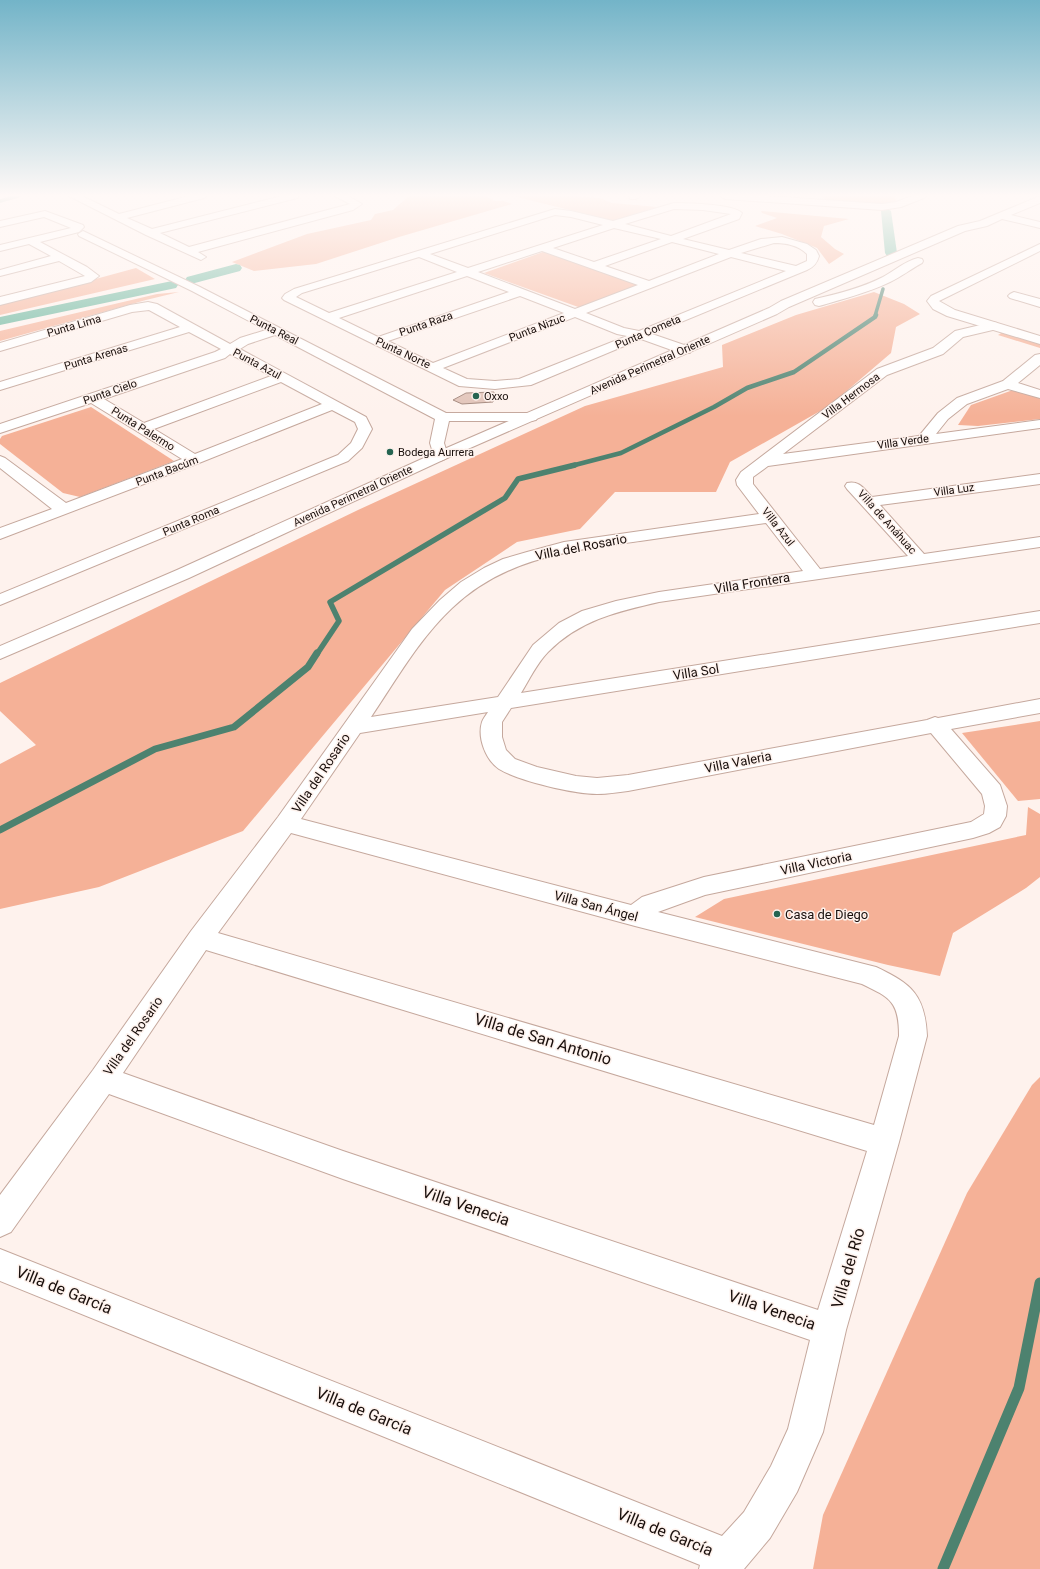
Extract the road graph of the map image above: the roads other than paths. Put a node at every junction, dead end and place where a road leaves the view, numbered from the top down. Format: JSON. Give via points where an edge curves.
{"nodes":[{"id":1,"x":12,"y":269,"type":"edge"},
{"id":2,"x":90,"y":269,"type":"edge"},
{"id":3,"x":144,"y":269,"type":"edge"},
{"id":4,"x":370,"y":269,"type":"edge"},
{"id":5,"x":462,"y":269,"type":"edge"},
{"id":6,"x":478,"y":269,"type":"edge"},
{"id":7,"x":603,"y":269,"type":"edge"},
{"id":8,"x":691,"y":269,"type":"edge"},
{"id":9,"x":794,"y":269,"type":"edge"},
{"id":10,"x":867,"y":269,"type":"edge"},
{"id":11,"x":996,"y":269,"type":"edge"},
{"id":12,"x":797,"y":270,"type":"joint"},
{"id":13,"x":900,"y":270,"type":"joint"},
{"id":14,"x":469,"y":272,"type":"junction"},
{"id":15,"x":0,"y":273,"type":"edge"},
{"id":16,"x":649,"y":285,"type":"junction"},
{"id":17,"x":828,"y":286,"type":"junction"},
{"id":18,"x":521,"y":292,"type":"junction"},
{"id":19,"x":1014,"y":296,"type":"dead end"},
{"id":20,"x":0,"y":302,"type":"edge"},
{"id":21,"x":1040,"y":303,"type":"edge"},
{"id":22,"x":148,"y":306,"type":"joint"},
{"id":23,"x":773,"y":311,"type":"junction"},
{"id":24,"x":577,"y":313,"type":"junction"},
{"id":25,"x":329,"y":318,"type":"junction"},
{"id":26,"x":983,"y":325,"type":"junction"},
{"id":27,"x":192,"y":327,"type":"junction"},
{"id":28,"x":275,"y":331,"type":"junction"},
{"id":29,"x":641,"y":335,"type":"junction"},
{"id":30,"x":624,"y":336,"type":"junction"},
{"id":31,"x":290,"y":338,"type":"junction"},
{"id":32,"x":378,"y":340,"type":"junction"},
{"id":33,"x":1040,"y":340,"type":"edge"},
{"id":34,"x":0,"y":347,"type":"edge"},
{"id":35,"x":685,"y":350,"type":"junction"},
{"id":36,"x":230,"y":352,"type":"junction"},
{"id":37,"x":1040,"y":352,"type":"edge"},
{"id":38,"x":670,"y":357,"type":"junction"},
{"id":39,"x":1040,"y":358,"type":"edge"},
{"id":40,"x":434,"y":367,"type":"junction"},
{"id":41,"x":282,"y":377,"type":"junction"},
{"id":42,"x":526,"y":382,"type":"joint"},
{"id":43,"x":1008,"y":384,"type":"junction"},
{"id":44,"x":0,"y":386,"type":"edge"},
{"id":45,"x":1040,"y":394,"type":"edge"},
{"id":46,"x":93,"y":398,"type":"junction"},
{"id":47,"x":333,"y":405,"type":"junction"},
{"id":48,"x":443,"y":417,"type":"junction"},
{"id":49,"x":531,"y":417,"type":"junction"},
{"id":50,"x":364,"y":424,"type":"joint"},
{"id":51,"x":1040,"y":424,"type":"edge"},
{"id":52,"x":143,"y":428,"type":"junction"},
{"id":53,"x":0,"y":429,"type":"edge"},
{"id":54,"x":924,"y":440,"type":"junction"},
{"id":55,"x":440,"y":456,"type":"junction"},
{"id":56,"x":194,"y":460,"type":"junction"},
{"id":57,"x":0,"y":461,"type":"edge"},
{"id":58,"x":766,"y":461,"type":"junction"},
{"id":59,"x":7,"y":474,"type":"edge"},
{"id":60,"x":1040,"y":479,"type":"edge"},
{"id":61,"x":744,"y":480,"type":"joint"},
{"id":62,"x":853,"y":486,"type":"dead end"},
{"id":63,"x":869,"y":502,"type":"junction"},
{"id":64,"x":64,"y":510,"type":"junction"},
{"id":65,"x":770,"y":517,"type":"junction"},
{"id":66,"x":0,"y":534,"type":"edge"},
{"id":67,"x":1040,"y":542,"type":"edge"},
{"id":68,"x":920,"y":559,"type":"junction"},
{"id":69,"x":815,"y":574,"type":"junction"},
{"id":70,"x":0,"y":600,"type":"edge"},
{"id":71,"x":1040,"y":617,"type":"edge"},
{"id":72,"x":0,"y":653,"type":"edge"},
{"id":73,"x":506,"y":703,"type":"junction"},
{"id":74,"x":1040,"y":706,"type":"edge"},
{"id":75,"x":935,"y":724,"type":"junction"},
{"id":76,"x":352,"y":726,"type":"junction"},
{"id":77,"x":286,"y":823,"type":"junction"},
{"id":78,"x":635,"y":916,"type":"junction"},
{"id":79,"x":200,"y":938,"type":"junction"},
{"id":80,"x":902,"y":995,"type":"joint"},
{"id":81,"x":103,"y":1079,"type":"junction"},
{"id":82,"x":884,"y":1142,"type":"junction"},
{"id":83,"x":0,"y":1222,"type":"edge"},
{"id":84,"x":0,"y":1265,"type":"edge"},
{"id":85,"x":829,"y":1330,"type":"junction"},
{"id":86,"x":724,"y":1563,"type":"edge"}],
"edges":[{"from":1,"to":15,"type":"street"},
{"from":2,"to":20,"type":"street","via":[[93,276],[87,280]]},
{"from":3,"to":28,"type":"street","name":"Punta Real","via":[[196,289]]},
{"from":4,"to":25,"type":"street","name":"Punta Norte","via":[[289,296],[288,298]]},
{"from":5,"to":14,"type":"street"},
{"from":6,"to":14,"type":"street"},
{"from":7,"to":16,"type":"street"},
{"from":8,"to":16,"type":"street","name":"Punta Nizuc"},
{"from":9,"to":12,"type":"street"},
{"from":10,"to":17,"type":"street","name":"Avenida Perimetral Oriente"},
{"from":11,"to":26,"type":"street","via":[[933,301],[937,306]]},
{"from":12,"to":29,"type":"street","name":"Punta Cometa"},
{"from":13,"to":17,"type":"street","via":[[854,289],[843,290]]},
{"from":13,"to":23,"type":"street","name":"Avenida Perimetral Oriente","via":[[887,279],[851,294]]},
{"from":14,"to":18,"type":"street"},
{"from":14,"to":25,"type":"street"},
{"from":16,"to":24,"type":"street","name":"Punta Nizuc"},
{"from":17,"to":23,"type":"street","name":"Avenida Perimetral Oriente"},
{"from":18,"to":24,"type":"street"},
{"from":18,"to":32,"type":"street","name":"Punta Raza"},
{"from":19,"to":21,"type":"street"},
{"from":22,"to":27,"type":"street","name":"Punta Azul"},
{"from":22,"to":34,"type":"street","name":"Punta Lima"},
{"from":23,"to":35,"type":"street","name":"Avenida Perimetral Oriente"},
{"from":24,"to":30,"type":"street"},
{"from":24,"to":40,"type":"street","name":"Punta Nizuc"},
{"from":25,"to":32,"type":"street","name":"Punta Norte"},
{"from":26,"to":33,"type":"street"},
{"from":26,"to":37,"type":"street","via":[[1003,340]]},
{"from":26,"to":58,"type":"street","name":"Villa Hermosa","via":[[958,334],[938,351],[890,368],[875,377]]},
{"from":27,"to":36,"type":"street","name":"Punta Azul"},
{"from":27,"to":44,"type":"street","name":"Punta Arenas"},
{"from":28,"to":31,"type":"street","name":"Punta Real"},
{"from":28,"to":36,"type":"street","name":"Punta Cielo","via":[[244,341]]},
{"from":29,"to":30,"type":"street"},
{"from":29,"to":35,"type":"street"},
{"from":30,"to":38,"type":"street"},
{"from":30,"to":42,"type":"street","name":"Punta Cometa"},
{"from":31,"to":36,"type":"street","name":"Punta Cielo"},
{"from":31,"to":48,"type":"street","name":"Punta Real"},
{"from":32,"to":40,"type":"street","name":"Punta Norte"},
{"from":35,"to":38,"type":"street","name":"Avenida Perimetral Oriente"},
{"from":36,"to":41,"type":"street","name":"Punta Azul"},
{"from":36,"to":46,"type":"street","name":"Punta Cielo"},
{"from":38,"to":49,"type":"street","name":"Avenida Perimetral Oriente"},
{"from":39,"to":43,"type":"street"},
{"from":40,"to":42,"type":"street","name":"Punta Norte","via":[[464,383]]},
{"from":41,"to":47,"type":"street","name":"Punta Azul"},
{"from":41,"to":52,"type":"street"},
{"from":43,"to":45,"type":"street"},
{"from":43,"to":54,"type":"street","via":[[962,401],[943,416]]},
{"from":46,"to":52,"type":"street","name":"Punta Palermo"},
{"from":46,"to":53,"type":"street","name":"Punta Cielo"},
{"from":47,"to":50,"type":"street","name":"Punta Azul"},
{"from":47,"to":56,"type":"street","name":"Punta Bacúm"},
{"from":48,"to":49,"type":"street","name":"Punta Real"},
{"from":48,"to":55,"type":"street","via":[[437,443]]},
{"from":49,"to":55,"type":"street","name":"Avenida Perimetral Oriente"},
{"from":50,"to":70,"type":"street","name":"Punta Roma","via":[[365,429],[357,445],[343,458]]},
{"from":51,"to":54,"type":"street","name":"Villa Verde"},
{"from":52,"to":56,"type":"street","name":"Punta Palermo"},
{"from":54,"to":58,"type":"street","name":"Villa Verde"},
{"from":55,"to":72,"type":"street","name":"Avenida Perimetral Oriente","via":[[183,574]]},
{"from":56,"to":64,"type":"street","name":"Punta Bacúm"},
{"from":57,"to":59,"type":"street"},
{"from":58,"to":61,"type":"street","name":"Villa Hermosa"},
{"from":59,"to":64,"type":"street"},
{"from":60,"to":63,"type":"street","name":"Villa Luz"},
{"from":61,"to":65,"type":"street","name":"Villa Azul","via":[[745,485]]},
{"from":62,"to":63,"type":"street","name":"Villa de Anáhuac"},
{"from":63,"to":68,"type":"street","name":"Villa de Anáhuac"},
{"from":64,"to":66,"type":"street","name":"Punta Bacúm"},
{"from":65,"to":69,"type":"street","name":"Villa Azul"},
{"from":65,"to":76,"type":"street","name":"Villa del Rosario","via":[[564,547],[497,568],[468,586],[426,624]]},
{"from":67,"to":68,"type":"street","name":"Villa Frontera"},
{"from":68,"to":69,"type":"street","name":"Villa Frontera"},
{"from":69,"to":73,"type":"street","name":"Villa Frontera","via":[[659,598],[589,615],[566,627],[540,649]]},
{"from":71,"to":73,"type":"street","name":"Villa Sol"},
{"from":73,"to":75,"type":"street","name":"Villa Valeria","via":[[492,722],[491,735],[494,748],[502,760],[529,772],[596,786],[628,783]]},
{"from":73,"to":76,"type":"street","name":"Villa Sol"},
{"from":74,"to":75,"type":"street","name":"Villa Valeria"},
{"from":75,"to":78,"type":"street","name":"Villa Victoria","via":[[992,791],[997,814],[986,826],[704,886],[651,904]]},
{"from":76,"to":77,"type":"street","name":"Villa del Rosario"},
{"from":77,"to":78,"type":"street","name":"Villa San Ángel"},
{"from":77,"to":79,"type":"street","name":"Villa del Rosario"},
{"from":78,"to":80,"type":"street","name":"Villa San Ángel","via":[[867,975],[889,985]]},
{"from":79,"to":81,"type":"street","name":"Villa del Rosario"},
{"from":79,"to":82,"type":"street","name":"Villa de San Antonio"},
{"from":80,"to":82,"type":"street","name":"Villa del Río","via":[[914,1021],[913,1036]]},
{"from":81,"to":83,"type":"street","name":"Villa del Rosario"},
{"from":81,"to":85,"type":"street","name":"Villa Venecia","via":[[343,1165]]},
{"from":82,"to":85,"type":"street","name":"Villa del Río"},
{"from":84,"to":86,"type":"street","name":"Villa de García"},
{"from":85,"to":86,"type":"street","name":"Villa del Río","via":[[805,1432],[784,1479],[757,1525]]}]}
